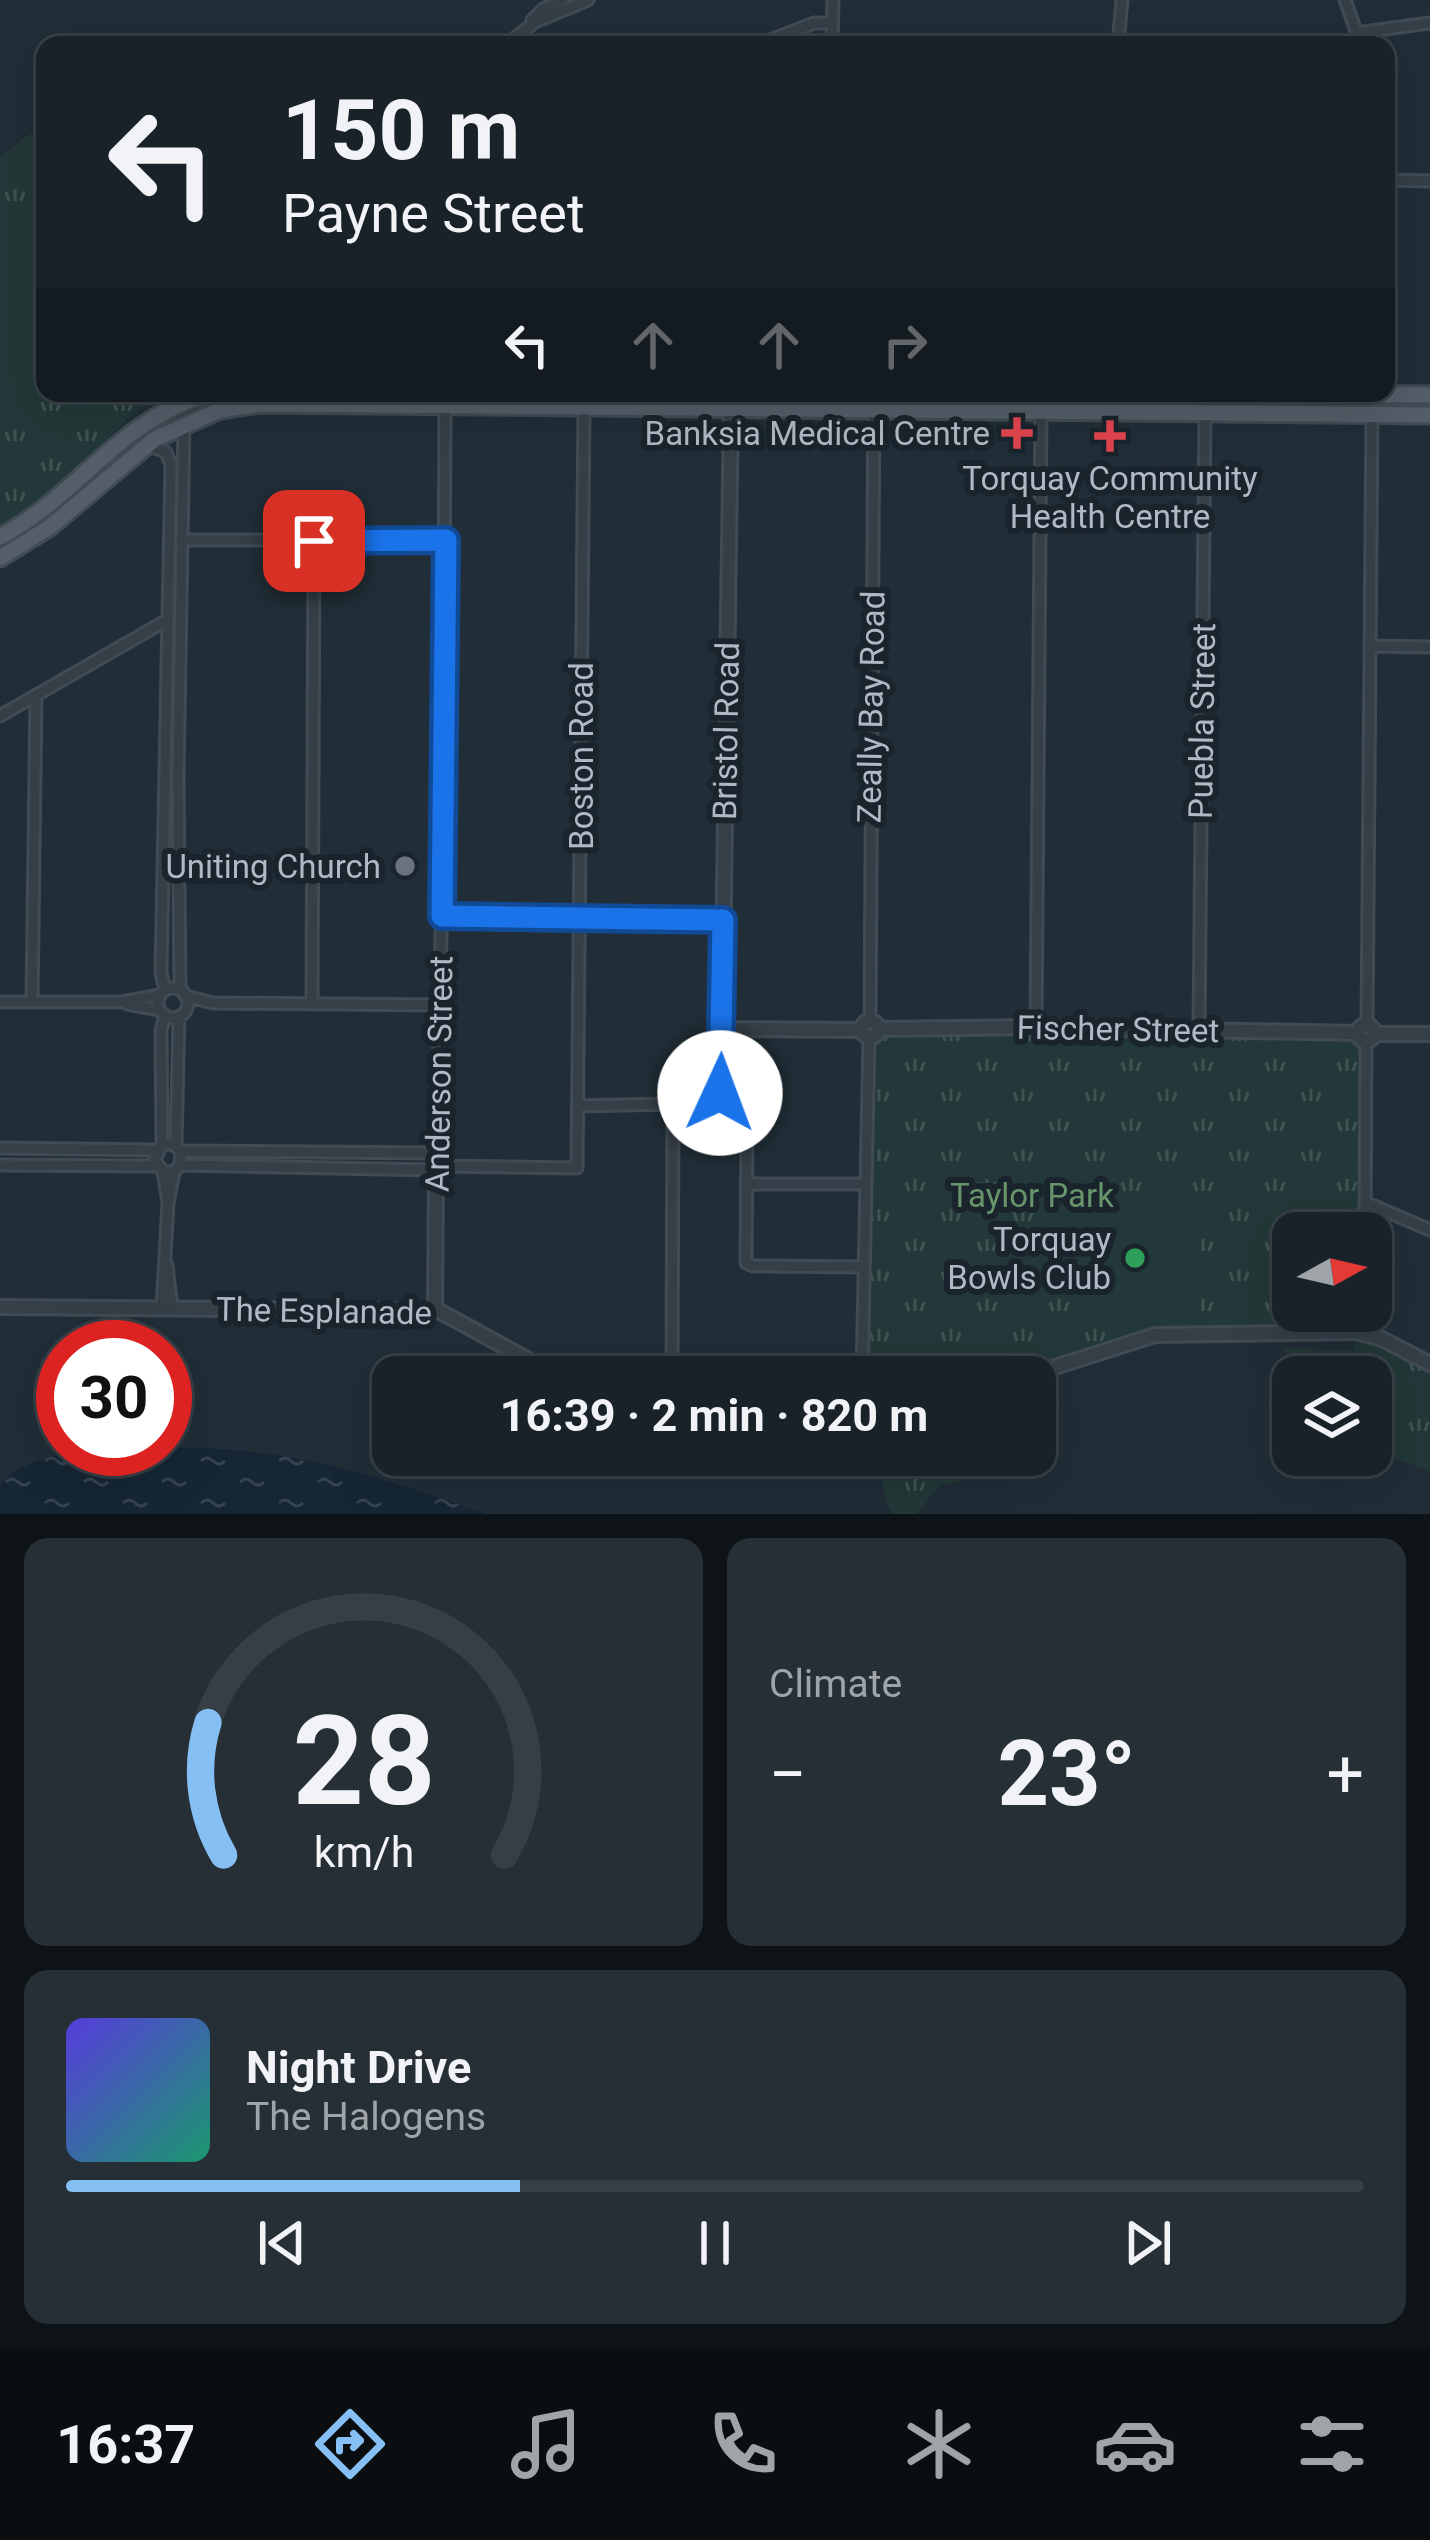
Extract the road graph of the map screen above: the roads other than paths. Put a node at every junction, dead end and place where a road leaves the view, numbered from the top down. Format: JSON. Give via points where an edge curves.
{"nodes":[{"id":1,"x":563,"y":0,"type":"edge"},
{"id":2,"x":588,"y":0,"type":"edge"},
{"id":3,"x":833,"y":0,"type":"edge"},
{"id":4,"x":1122,"y":0,"type":"edge"},
{"id":5,"x":1345,"y":0,"type":"edge"},
{"id":6,"x":832,"y":22,"type":"junction"},
{"id":7,"x":1430,"y":23,"type":"edge"},
{"id":8,"x":1357,"y":33,"type":"junction"},
{"id":9,"x":516,"y":36,"type":"edge"},
{"id":10,"x":518,"y":36,"type":"edge"},
{"id":11,"x":781,"y":36,"type":"edge"},
{"id":12,"x":832,"y":36,"type":"edge"},
{"id":13,"x":1119,"y":36,"type":"edge"},
{"id":14,"x":1358,"y":36,"type":"edge"},
{"id":15,"x":1395,"y":180,"type":"edge"},
{"id":16,"x":1430,"y":181,"type":"edge"},
{"id":17,"x":1395,"y":389,"type":"edge"},
{"id":18,"x":1430,"y":395,"type":"edge"},
{"id":19,"x":182,"y":402,"type":"edge"},
{"id":20,"x":334,"y":402,"type":"edge"},
{"id":21,"x":445,"y":402,"type":"edge"},
{"id":22,"x":537,"y":402,"type":"edge"},
{"id":23,"x":683,"y":402,"type":"edge"},
{"id":24,"x":732,"y":402,"type":"edge"},
{"id":25,"x":874,"y":402,"type":"edge"},
{"id":26,"x":893,"y":402,"type":"edge"},
{"id":27,"x":1114,"y":402,"type":"edge"},
{"id":28,"x":1371,"y":402,"type":"edge"},
{"id":29,"x":584,"y":406,"type":"junction"},
{"id":30,"x":1041,"y":410,"type":"junction"},
{"id":31,"x":1205,"y":412,"type":"junction"},
{"id":32,"x":1372,"y":415,"type":"junction"},
{"id":33,"x":1430,"y":415,"type":"edge"},
{"id":34,"x":184,"y":424,"type":"junction"},
{"id":35,"x":145,"y":445,"type":"junction"},
{"id":36,"x":177,"y":486,"type":"junction"},
{"id":37,"x":0,"y":537,"type":"edge"},
{"id":38,"x":182,"y":540,"type":"junction"},
{"id":39,"x":446,"y":540,"type":"junction"},
{"id":40,"x":314,"y":541,"type":"junction"},
{"id":41,"x":0,"y":558,"type":"edge"},
{"id":42,"x":174,"y":620,"type":"junction"},
{"id":43,"x":1370,"y":646,"type":"junction"},
{"id":44,"x":1430,"y":646,"type":"edge"},
{"id":45,"x":36,"y":696,"type":"junction"},
{"id":46,"x":0,"y":716,"type":"edge"},
{"id":47,"x":163,"y":777,"type":"junction"},
{"id":48,"x":178,"y":777,"type":"junction"},
{"id":49,"x":162,"y":895,"type":"junction"},
{"id":50,"x":180,"y":895,"type":"junction"},
{"id":51,"x":442,"y":916,"type":"junction"},
{"id":52,"x":580,"y":919,"type":"junction"},
{"id":53,"x":723,"y":920,"type":"junction"},
{"id":54,"x":163,"y":993,"type":"junction"},
{"id":55,"x":183,"y":993,"type":"junction"},
{"id":56,"x":0,"y":1002,"type":"edge"},
{"id":57,"x":32,"y":1002,"type":"junction"},
{"id":58,"x":122,"y":1003,"type":"junction"},
{"id":59,"x":213,"y":1003,"type":"junction"},
{"id":60,"x":312,"y":1003,"type":"junction"},
{"id":61,"x":441,"y":1005,"type":"junction"},
{"id":62,"x":162,"y":1013,"type":"junction"},
{"id":63,"x":182,"y":1013,"type":"junction"},
{"id":64,"x":1036,"y":1027,"type":"junction"},
{"id":65,"x":722,"y":1029,"type":"junction"},
{"id":66,"x":869,"y":1029,"type":"junction"},
{"id":67,"x":1199,"y":1030,"type":"junction"},
{"id":68,"x":1366,"y":1033,"type":"junction"},
{"id":69,"x":1430,"y":1034,"type":"edge"},
{"id":70,"x":720,"y":1101,"type":"junction"},
{"id":71,"x":578,"y":1106,"type":"junction"},
{"id":72,"x":673,"y":1106,"type":"junction"},
{"id":73,"x":159,"y":1147,"type":"junction"},
{"id":74,"x":0,"y":1148,"type":"edge"},
{"id":75,"x":178,"y":1148,"type":"junction"},
{"id":76,"x":44,"y":1149,"type":"junction"},
{"id":77,"x":306,"y":1151,"type":"junction"},
{"id":78,"x":386,"y":1152,"type":"junction"},
{"id":79,"x":437,"y":1153,"type":"junction"},
{"id":80,"x":0,"y":1165,"type":"edge"},
{"id":81,"x":43,"y":1165,"type":"junction"},
{"id":82,"x":305,"y":1168,"type":"junction"},
{"id":83,"x":436,"y":1168,"type":"junction"},
{"id":84,"x":168,"y":1169,"type":"junction"},
{"id":85,"x":386,"y":1169,"type":"junction"},
{"id":86,"x":746,"y":1184,"type":"junction"},
{"id":87,"x":864,"y":1184,"type":"junction"},
{"id":88,"x":1365,"y":1202,"type":"junction"},
{"id":89,"x":1365,"y":1212,"type":"edge"},
{"id":90,"x":1430,"y":1230,"type":"edge"},
{"id":91,"x":863,"y":1267,"type":"junction"},
{"id":92,"x":0,"y":1306,"type":"edge"},
{"id":93,"x":167,"y":1308,"type":"junction"},
{"id":94,"x":435,"y":1311,"type":"junction"},
{"id":95,"x":1364,"y":1333,"type":"joint"},
{"id":96,"x":524,"y":1356,"type":"edge"},
{"id":97,"x":672,"y":1356,"type":"edge"},
{"id":98,"x":862,"y":1356,"type":"edge"},
{"id":99,"x":1430,"y":1364,"type":"edge"},
{"id":100,"x":1056,"y":1367,"type":"edge"}],
"edges":[{"from":1,"to":9,"type":"street"},
{"from":2,"to":10,"type":"street"},
{"from":3,"to":6,"type":"street"},
{"from":4,"to":13,"type":"street"},
{"from":5,"to":8,"type":"street"},
{"from":6,"to":11,"type":"street"},
{"from":6,"to":12,"type":"street"},
{"from":7,"to":8,"type":"street"},
{"from":8,"to":14,"type":"street"},
{"from":15,"to":16,"type":"street"},
{"from":17,"to":18,"type":"main road"},
{"from":19,"to":37,"type":"main road","via":[[133,429]]},
{"from":20,"to":34,"type":"main road","via":[[260,404]]},
{"from":21,"to":39,"type":"street","name":"Anderson Street"},
{"from":22,"to":29,"type":"main road"},
{"from":23,"to":29,"type":"main road"},
{"from":24,"to":53,"type":"street","name":"Bristol Road"},
{"from":25,"to":66,"type":"street","name":"Zeally Bay Road"},
{"from":26,"to":30,"type":"main road"},
{"from":27,"to":30,"type":"main road"},
{"from":27,"to":31,"type":"main road"},
{"from":28,"to":32,"type":"main road"},
{"from":29,"to":52,"type":"street","name":"Boston Road"},
{"from":30,"to":64,"type":"street"},
{"from":31,"to":32,"type":"main road"},
{"from":31,"to":67,"type":"street","name":"Puebla Street"},
{"from":32,"to":33,"type":"main road"},
{"from":32,"to":43,"type":"street"},
{"from":34,"to":35,"type":"main road"},
{"from":34,"to":36,"type":"street"},
{"from":35,"to":36,"type":"street","via":[[168,455]]},
{"from":35,"to":41,"type":"main road","via":[[50,527]]},
{"from":36,"to":38,"type":"street"},
{"from":36,"to":42,"type":"street"},
{"from":38,"to":40,"type":"street"},
{"from":38,"to":42,"type":"street"},
{"from":39,"to":40,"type":"street"},
{"from":39,"to":51,"type":"street","name":"Anderson Street"},
{"from":40,"to":60,"type":"street"},
{"from":42,"to":45,"type":"street"},
{"from":42,"to":47,"type":"street"},
{"from":42,"to":48,"type":"street"},
{"from":43,"to":44,"type":"street"},
{"from":43,"to":68,"type":"street"},
{"from":45,"to":46,"type":"street"},
{"from":45,"to":57,"type":"street"},
{"from":47,"to":48,"type":"street"},
{"from":47,"to":49,"type":"street"},
{"from":48,"to":50,"type":"street"},
{"from":49,"to":50,"type":"street"},
{"from":49,"to":54,"type":"street"},
{"from":50,"to":55,"type":"street"},
{"from":51,"to":52,"type":"street"},
{"from":51,"to":61,"type":"street","name":"Anderson Street"},
{"from":52,"to":53,"type":"street"},
{"from":52,"to":71,"type":"street","name":"Boston Road"},
{"from":53,"to":65,"type":"street","name":"Bristol Road"},
{"from":54,"to":55,"type":"street"},
{"from":54,"to":58,"type":"street"},
{"from":54,"to":62,"type":"street"},
{"from":55,"to":59,"type":"street"},
{"from":55,"to":63,"type":"street"},
{"from":56,"to":57,"type":"street"},
{"from":57,"to":58,"type":"street"},
{"from":58,"to":62,"type":"street"},
{"from":59,"to":60,"type":"street"},
{"from":59,"to":63,"type":"street"},
{"from":60,"to":61,"type":"street"},
{"from":61,"to":79,"type":"street","name":"Anderson Street"},
{"from":62,"to":63,"type":"street"},
{"from":62,"to":73,"type":"street"},
{"from":63,"to":75,"type":"street"},
{"from":64,"to":66,"type":"street","name":"Fischer Street"},
{"from":64,"to":67,"type":"street","name":"Fischer Street"},
{"from":65,"to":66,"type":"street","name":"Fischer Street"},
{"from":65,"to":70,"type":"street","name":"Bristol Road"},
{"from":66,"to":87,"type":"street","name":"Zeally Bay Road"},
{"from":67,"to":68,"type":"street","name":"Fischer Street"},
{"from":68,"to":69,"type":"street","name":"Fischer Street"},
{"from":68,"to":88,"type":"street"},
{"from":70,"to":72,"type":"street"},
{"from":70,"to":86,"type":"street","via":[[739,1131]]},
{"from":71,"to":72,"type":"street"},
{"from":71,"to":83,"type":"street","name":"Boston Road","via":[[577,1168]]},
{"from":72,"to":97,"type":"street"},
{"from":73,"to":75,"type":"street"},
{"from":73,"to":76,"type":"street"},
{"from":73,"to":84,"type":"street"},
{"from":74,"to":76,"type":"street"},
{"from":75,"to":77,"type":"street"},
{"from":75,"to":84,"type":"street"},
{"from":76,"to":81,"type":"street"},
{"from":77,"to":78,"type":"street"},
{"from":77,"to":82,"type":"street"},
{"from":78,"to":79,"type":"street"},
{"from":78,"to":85,"type":"street"},
{"from":79,"to":83,"type":"street","name":"Anderson Street"},
{"from":80,"to":81,"type":"street"},
{"from":81,"to":84,"type":"street"},
{"from":82,"to":84,"type":"street"},
{"from":82,"to":85,"type":"street"},
{"from":83,"to":85,"type":"street"},
{"from":83,"to":94,"type":"street","name":"Anderson Street"},
{"from":84,"to":93,"type":"street"},
{"from":86,"to":87,"type":"street"},
{"from":86,"to":91,"type":"street","via":[[746,1263]]},
{"from":87,"to":91,"type":"street","name":"Zeally Bay Road"},
{"from":88,"to":89,"type":"street"},
{"from":88,"to":90,"type":"street"},
{"from":91,"to":98,"type":"street","name":"Zeally Bay Road"},
{"from":92,"to":93,"type":"street","name":"The Esplanade"},
{"from":93,"to":94,"type":"street","name":"The Esplanade"},
{"from":94,"to":96,"type":"street","name":"The Esplanade"},
{"from":95,"to":99,"type":"street"},
{"from":95,"to":100,"type":"street","via":[[1167,1334]]}]}
